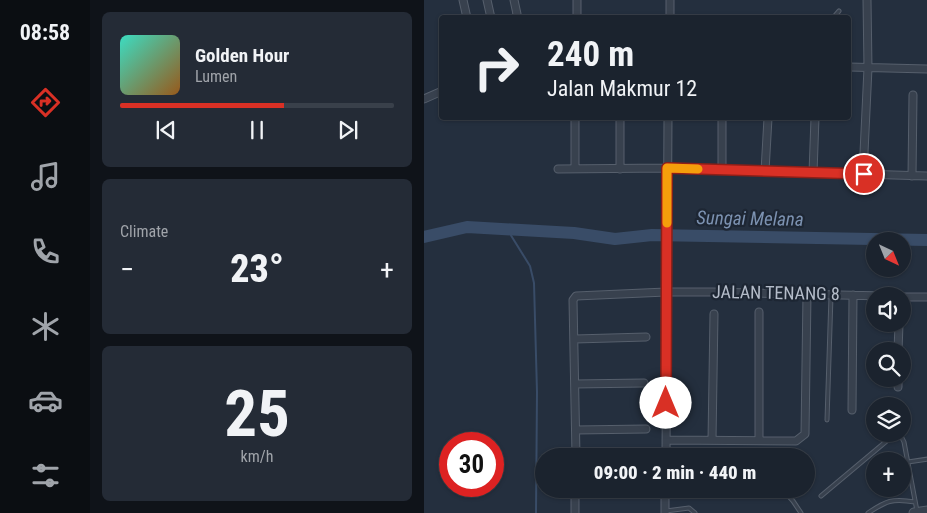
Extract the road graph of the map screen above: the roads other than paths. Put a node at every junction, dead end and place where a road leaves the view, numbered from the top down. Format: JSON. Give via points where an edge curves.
{"nodes":[{"id":1,"x":462,"y":0,"type":"edge"},
{"id":2,"x":488,"y":0,"type":"edge"},
{"id":3,"x":514,"y":0,"type":"edge"},
{"id":4,"x":577,"y":0,"type":"edge"},
{"id":5,"x":670,"y":0,"type":"edge"},
{"id":6,"x":867,"y":0,"type":"edge"},
{"id":7,"x":840,"y":11,"type":"dead end"},
{"id":8,"x":466,"y":15,"type":"edge"},
{"id":9,"x":490,"y":15,"type":"edge"},
{"id":10,"x":516,"y":15,"type":"edge"},
{"id":11,"x":577,"y":15,"type":"edge"},
{"id":12,"x":670,"y":15,"type":"edge"},
{"id":13,"x":836,"y":15,"type":"edge"},
{"id":14,"x":851,"y":67,"type":"edge"},
{"id":15,"x":868,"y":68,"type":"junction"},
{"id":16,"x":927,"y":70,"type":"edge"},
{"id":17,"x":439,"y":92,"type":"edge"},
{"id":18,"x":913,"y":94,"type":"dead end"},
{"id":19,"x":424,"y":99,"type":"edge"},
{"id":20,"x":575,"y":120,"type":"edge"},
{"id":21,"x":620,"y":120,"type":"edge"},
{"id":22,"x":668,"y":120,"type":"edge"},
{"id":23,"x":722,"y":120,"type":"edge"},
{"id":24,"x":768,"y":120,"type":"edge"},
{"id":25,"x":815,"y":120,"type":"edge"},
{"id":26,"x":558,"y":169,"type":"dead end"},
{"id":27,"x":575,"y":169,"type":"junction"},
{"id":28,"x":620,"y":169,"type":"junction"},
{"id":29,"x":722,"y":170,"type":"junction"},
{"id":30,"x":765,"y":171,"type":"junction"},
{"id":31,"x":667,"y":172,"type":"junction"},
{"id":32,"x":813,"y":173,"type":"junction"},
{"id":33,"x":864,"y":174,"type":"junction"},
{"id":34,"x":912,"y":176,"type":"junction"},
{"id":35,"x":927,"y":176,"type":"edge"},
{"id":36,"x":666,"y":288,"type":"junction"},
{"id":37,"x":807,"y":294,"type":"junction"},
{"id":38,"x":831,"y":295,"type":"junction"},
{"id":39,"x":853,"y":295,"type":"junction"},
{"id":40,"x":866,"y":295,"type":"edge"},
{"id":41,"x":911,"y":297,"type":"edge"},
{"id":42,"x":927,"y":297,"type":"edge"},
{"id":43,"x":759,"y":312,"type":"dead end"},
{"id":44,"x":714,"y":314,"type":"dead end"},
{"id":45,"x":646,"y":337,"type":"dead end"},
{"id":46,"x":575,"y":339,"type":"junction"},
{"id":47,"x":575,"y":384,"type":"junction"},
{"id":48,"x":644,"y":384,"type":"dead end"},
{"id":49,"x":852,"y":410,"type":"dead end"},
{"id":50,"x":827,"y":420,"type":"dead end"},
{"id":51,"x":646,"y":428,"type":"dead end"},
{"id":52,"x":576,"y":430,"type":"junction"},
{"id":53,"x":666,"y":440,"type":"junction"},
{"id":54,"x":712,"y":440,"type":"junction"},
{"id":55,"x":759,"y":440,"type":"junction"},
{"id":56,"x":576,"y":448,"type":"edge"},
{"id":57,"x":666,"y":448,"type":"edge"},
{"id":58,"x":873,"y":452,"type":"edge"},
{"id":59,"x":906,"y":452,"type":"edge"},
{"id":60,"x":866,"y":458,"type":"edge"},
{"id":61,"x":927,"y":459,"type":"edge"},
{"id":62,"x":911,"y":462,"type":"edge"},
{"id":63,"x":911,"y":479,"type":"edge"},
{"id":64,"x":821,"y":496,"type":"dead end"},
{"id":65,"x":575,"y":498,"type":"edge"},
{"id":66,"x":665,"y":498,"type":"edge"},
{"id":67,"x":790,"y":498,"type":"edge"},
{"id":68,"x":915,"y":502,"type":"junction"},
{"id":69,"x":927,"y":511,"type":"edge"},
{"id":70,"x":665,"y":512,"type":"edge"},
{"id":71,"x":916,"y":512,"type":"edge"},
{"id":72,"x":575,"y":513,"type":"edge"},
{"id":73,"x":695,"y":513,"type":"edge"},
{"id":74,"x":801,"y":513,"type":"edge"},
{"id":75,"x":868,"y":513,"type":"edge"}],
"edges":[{"from":1,"to":8,"type":"street"},
{"from":2,"to":9,"type":"street"},
{"from":3,"to":10,"type":"street"},
{"from":4,"to":11,"type":"street"},
{"from":5,"to":12,"type":"street"},
{"from":6,"to":15,"type":"street"},
{"from":7,"to":13,"type":"lane"},
{"from":14,"to":15,"type":"street"},
{"from":15,"to":16,"type":"street"},
{"from":15,"to":33,"type":"street"},
{"from":17,"to":19,"type":"street"},
{"from":18,"to":34,"type":"street"},
{"from":20,"to":27,"type":"street"},
{"from":21,"to":28,"type":"street"},
{"from":22,"to":31,"type":"street"},
{"from":23,"to":29,"type":"street"},
{"from":24,"to":30,"type":"street"},
{"from":25,"to":32,"type":"street"},
{"from":26,"to":27,"type":"street"},
{"from":27,"to":28,"type":"street"},
{"from":28,"to":31,"type":"street"},
{"from":29,"to":30,"type":"street"},
{"from":29,"to":31,"type":"street"},
{"from":30,"to":32,"type":"street"},
{"from":31,"to":36,"type":"street"},
{"from":32,"to":33,"type":"street"},
{"from":33,"to":34,"type":"street"},
{"from":34,"to":35,"type":"street"},
{"from":36,"to":37,"type":"street","name":"JALAN TENANG 8"},
{"from":36,"to":46,"type":"street","name":"JALAN TENANG 8","via":[[576,296],[573,300]]},
{"from":36,"to":53,"type":"street"},
{"from":37,"to":38,"type":"street","name":"JALAN TENANG 8"},
{"from":37,"to":55,"type":"street","via":[[806,434],[796,441]]},
{"from":38,"to":39,"type":"street","name":"JALAN TENANG 8"},
{"from":38,"to":50,"type":"lane"},
{"from":39,"to":40,"type":"street","name":"JALAN TENANG 8"},
{"from":39,"to":49,"type":"street"},
{"from":41,"to":42,"type":"street"},
{"from":43,"to":55,"type":"street"},
{"from":44,"to":54,"type":"street"},
{"from":45,"to":46,"type":"street"},
{"from":46,"to":47,"type":"street"},
{"from":47,"to":48,"type":"street"},
{"from":47,"to":52,"type":"street"},
{"from":51,"to":52,"type":"street"},
{"from":52,"to":56,"type":"street"},
{"from":53,"to":54,"type":"street"},
{"from":53,"to":57,"type":"street"},
{"from":54,"to":55,"type":"street"},
{"from":58,"to":59,"type":"lane","via":[[889,439],[897,437],[902,438]]},
{"from":60,"to":64,"type":"lane"},
{"from":61,"to":62,"type":"lane"},
{"from":63,"to":68,"type":"lane"},
{"from":65,"to":72,"type":"street"},
{"from":66,"to":70,"type":"street"},
{"from":67,"to":74,"type":"lane"},
{"from":68,"to":71,"type":"lane"},
{"from":68,"to":75,"type":"lane","via":[[885,502]]},
{"from":69,"to":71,"type":"street"},
{"from":70,"to":73,"type":"lane","via":[[689,508]]}]}
